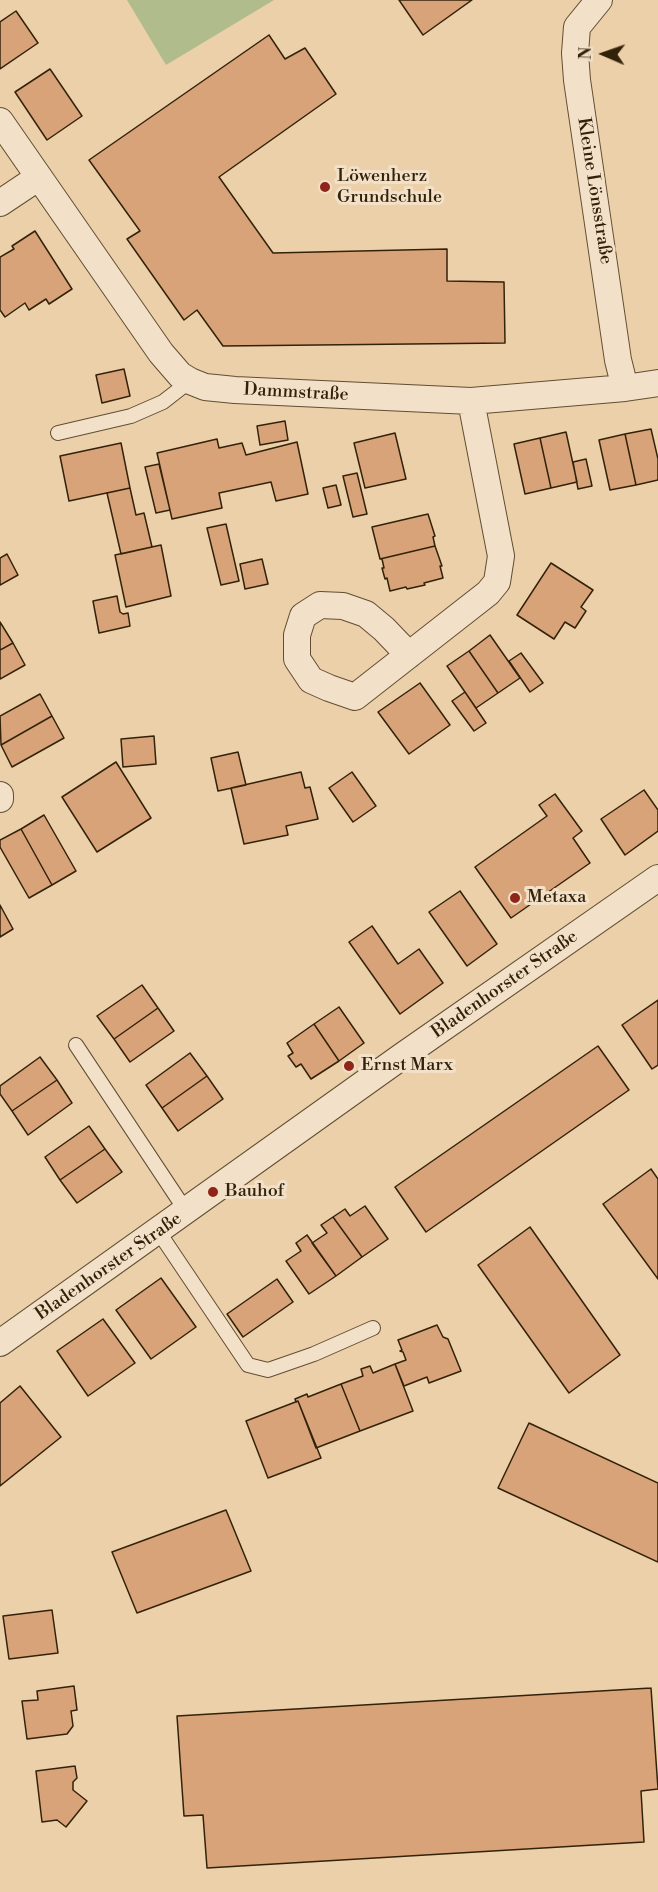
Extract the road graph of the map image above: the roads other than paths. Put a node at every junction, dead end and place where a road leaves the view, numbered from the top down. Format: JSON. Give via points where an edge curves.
{"nodes":[{"id":1,"x":599,"y":0,"type":"edge"},
{"id":2,"x":0,"y":122,"type":"edge"},
{"id":3,"x":39,"y":177,"type":"junction"},
{"id":4,"x":0,"y":203,"type":"edge"},
{"id":5,"x":190,"y":381,"type":"junction"},
{"id":6,"x":658,"y":383,"type":"edge"},
{"id":7,"x":625,"y":388,"type":"junction"},
{"id":8,"x":471,"y":401,"type":"junction"},
{"id":9,"x":58,"y":433,"type":"dead end"},
{"id":10,"x":408,"y":655,"type":"dead end"},
{"id":11,"x":658,"y":878,"type":"edge"},
{"id":12,"x":76,"y":1045,"type":"dead end"},
{"id":13,"x":186,"y":1212,"type":"junction"},
{"id":14,"x":158,"y":1231,"type":"junction"},
{"id":15,"x":373,"y":1328,"type":"dead end"},
{"id":16,"x":0,"y":1344,"type":"edge"}],
"edges":[{"from":1,"to":7,"type":"street","name":"Kleine Lönsstraße","via":[[577,27],[575,53]]},
{"from":2,"to":3,"type":"street","name":"Dammstraße"},
{"from":3,"to":4,"type":"street"},
{"from":3,"to":5,"type":"street","name":"Dammstraße","via":[[161,353]]},
{"from":5,"to":8,"type":"street","name":"Dammstraße","via":[[235,390]]},
{"from":5,"to":9,"type":"lane","via":[[163,402],[131,416]]},
{"from":6,"to":7,"type":"street","name":"Dammstraße"},
{"from":7,"to":8,"type":"street","name":"Dammstraße"},
{"from":8,"to":10,"type":"street","via":[[501,556],[500,569],[488,593]]},
{"from":11,"to":13,"type":"street","name":"Bladenhorster Straße"},
{"from":12,"to":13,"type":"lane"},
{"from":13,"to":14,"type":"street","name":"Bladenhorster Straße"},
{"from":14,"to":15,"type":"lane","via":[[248,1365],[268,1370]]},
{"from":14,"to":16,"type":"street","name":"Bladenhorster Straße"}]}
